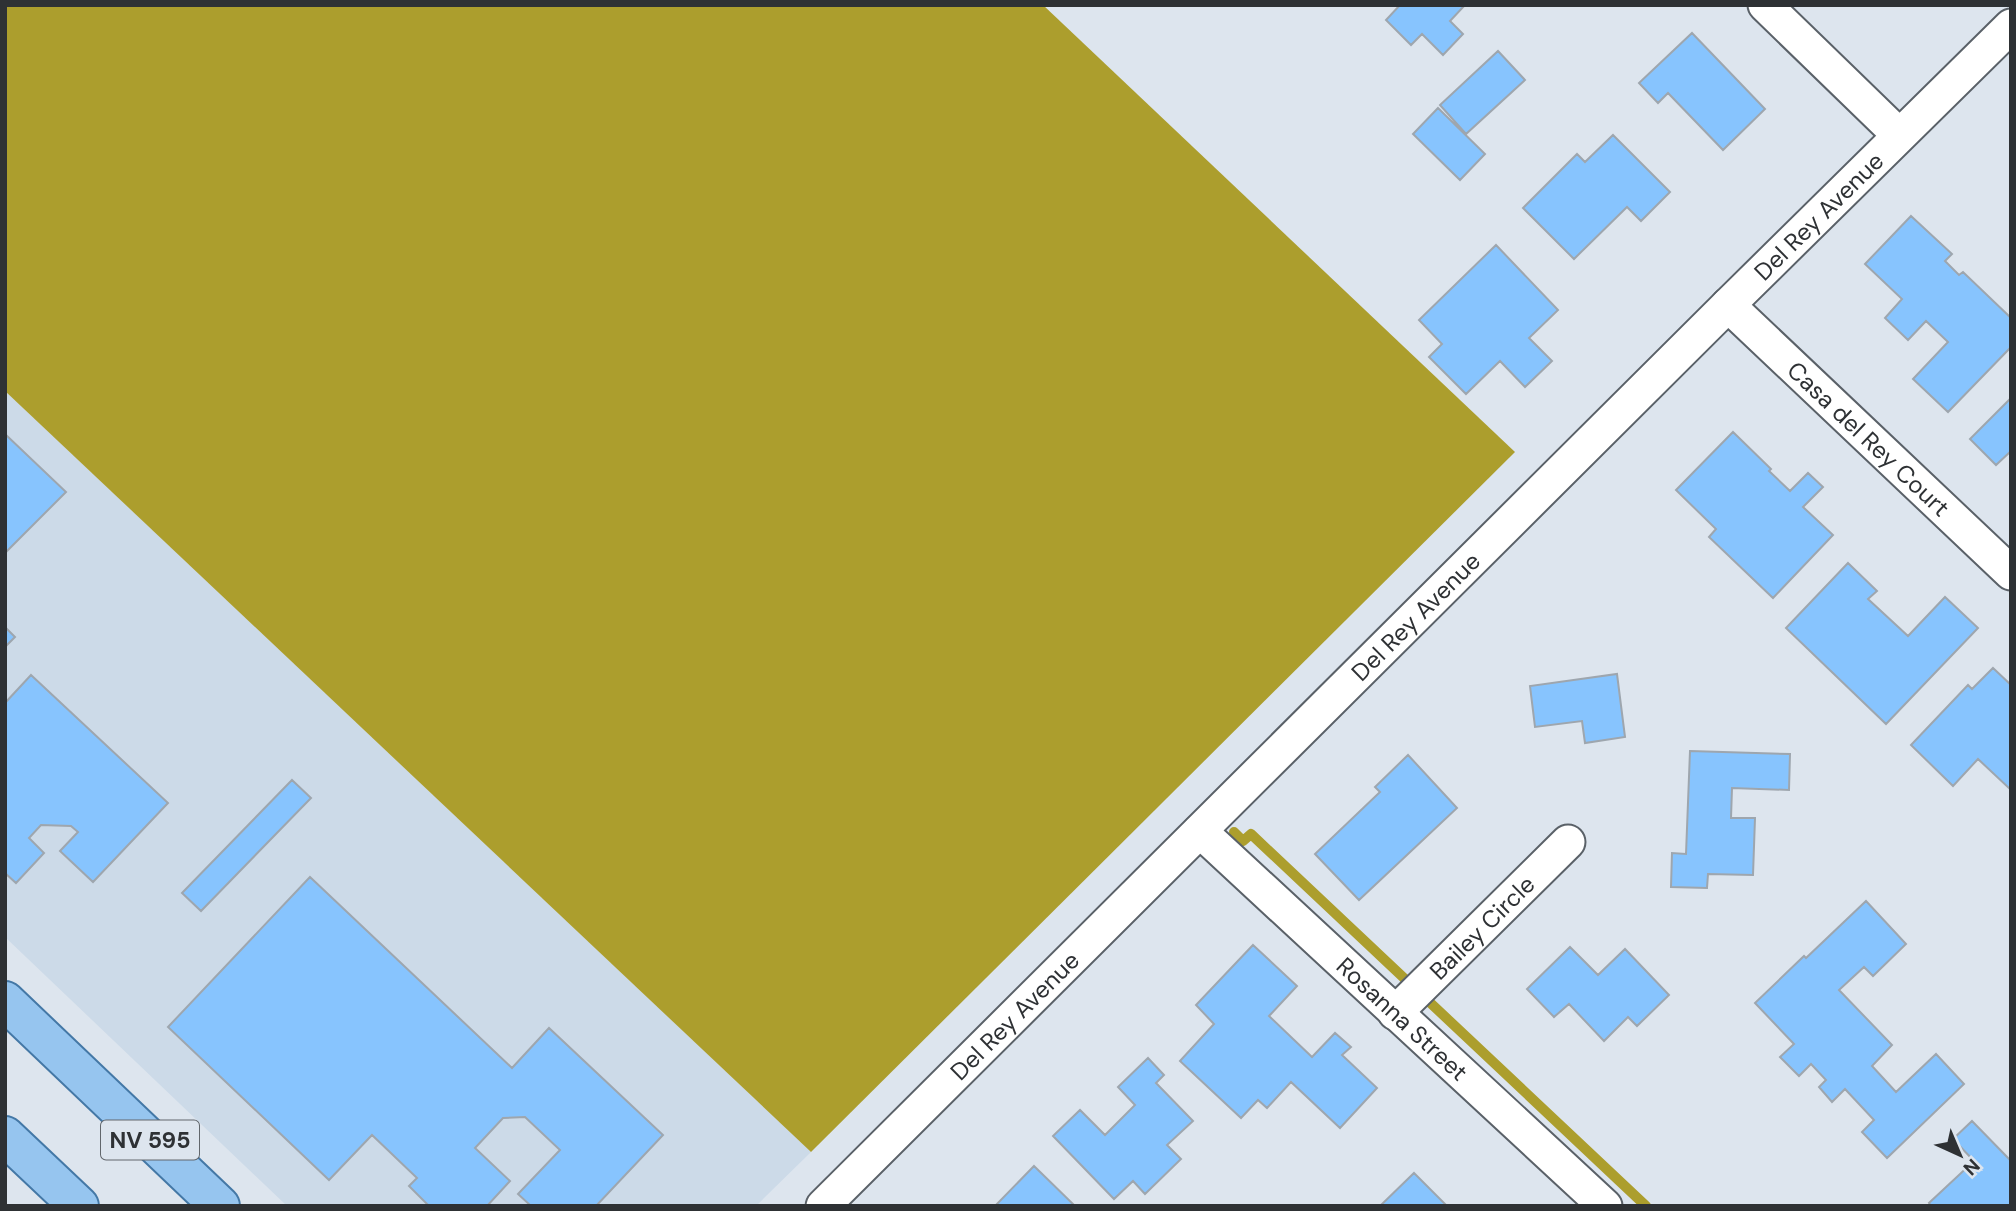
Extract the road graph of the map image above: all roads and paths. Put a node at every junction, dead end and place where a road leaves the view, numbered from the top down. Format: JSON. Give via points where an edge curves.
{"nodes":[{"id":1,"x":1765,"y":5,"type":"edge"},
{"id":2,"x":2011,"y":26,"type":"edge"},
{"id":3,"x":1899,"y":135,"type":"junction"},
{"id":4,"x":1728,"y":305,"type":"junction"},
{"id":5,"x":2011,"y":573,"type":"edge"},
{"id":6,"x":1200,"y":831,"type":"junction"},
{"id":7,"x":1568,"y":842,"type":"dead end"},
{"id":8,"x":5,"y":1001,"type":"edge"},
{"id":9,"x":1395,"y":1013,"type":"junction"},
{"id":10,"x":5,"y":1136,"type":"edge"},
{"id":11,"x":79,"y":1206,"type":"edge"},
{"id":12,"x":219,"y":1206,"type":"edge"},
{"id":13,"x":823,"y":1206,"type":"edge"},
{"id":14,"x":1605,"y":1206,"type":"edge"}],
"edges":[{"from":1,"to":3,"type":"street"},
{"from":2,"to":3,"type":"street","name":"Del Rey Avenue"},
{"from":3,"to":4,"type":"street","name":"Del Rey Avenue"},
{"from":4,"to":5,"type":"street","name":"Casa del Rey Court"},
{"from":4,"to":6,"type":"street","name":"Del Rey Avenue"},
{"from":6,"to":9,"type":"street","name":"Rosanna Street"},
{"from":6,"to":13,"type":"street","name":"Del Rey Avenue"},
{"from":7,"to":9,"type":"street","name":"Bailey Circle"},
{"from":8,"to":12,"type":"main road","number":"NV 595"},
{"from":9,"to":14,"type":"street","name":"Rosanna Street"},
{"from":10,"to":11,"type":"main road"}]}
